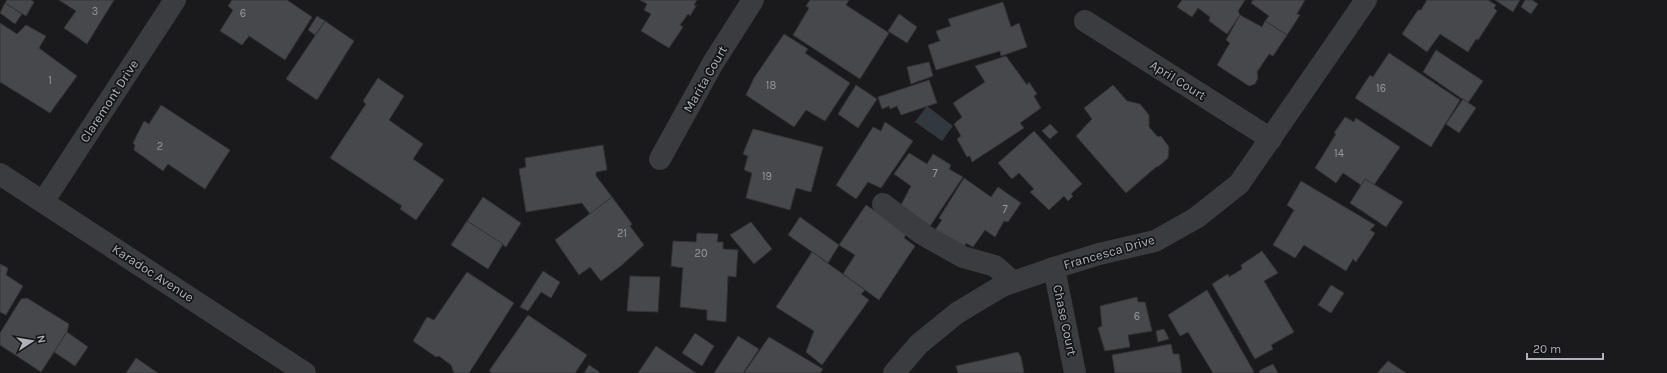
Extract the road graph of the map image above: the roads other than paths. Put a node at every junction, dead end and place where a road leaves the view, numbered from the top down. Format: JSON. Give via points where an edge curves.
{"nodes":[{"id":1,"x":174,"y":0,"type":"edge"},
{"id":2,"x":753,"y":0,"type":"edge"},
{"id":3,"x":1366,"y":0,"type":"edge"},
{"id":4,"x":1085,"y":21,"type":"dead end"},
{"id":5,"x":1271,"y":139,"type":"junction"},
{"id":6,"x":660,"y":159,"type":"dead end"},
{"id":7,"x":0,"y":174,"type":"edge"},
{"id":8,"x":43,"y":202,"type":"junction"},
{"id":9,"x":883,"y":204,"type":"dead end"},
{"id":10,"x":1054,"y":268,"type":"junction"},
{"id":11,"x":1013,"y":282,"type":"junction"},
{"id":12,"x":305,"y":373,"type":"edge"},
{"id":13,"x":894,"y":373,"type":"edge"},
{"id":14,"x":1075,"y":373,"type":"edge"}],
"edges":[{"from":1,"to":8,"type":"street","name":"Claremont Drive"},
{"from":2,"to":6,"type":"street","name":"Marita Court","via":[[713,62]]},
{"from":3,"to":5,"type":"street","name":"Francesca Drive"},
{"from":4,"to":5,"type":"street","name":"April Court"},
{"from":5,"to":10,"type":"street","name":"Francesca Drive","via":[[1238,184],[1196,218],[1155,240]]},
{"from":7,"to":8,"type":"street","name":"Karadoc Avenue"},
{"from":8,"to":12,"type":"street","name":"Karadoc Avenue"},
{"from":9,"to":11,"type":"street","via":[[922,234],[963,257],[995,266]]},
{"from":10,"to":11,"type":"street","name":"Francesca Drive"},
{"from":10,"to":14,"type":"street","name":"Chase Court"},
{"from":11,"to":13,"type":"street","name":"Francesca Drive","via":[[957,313],[919,344]]}]}
